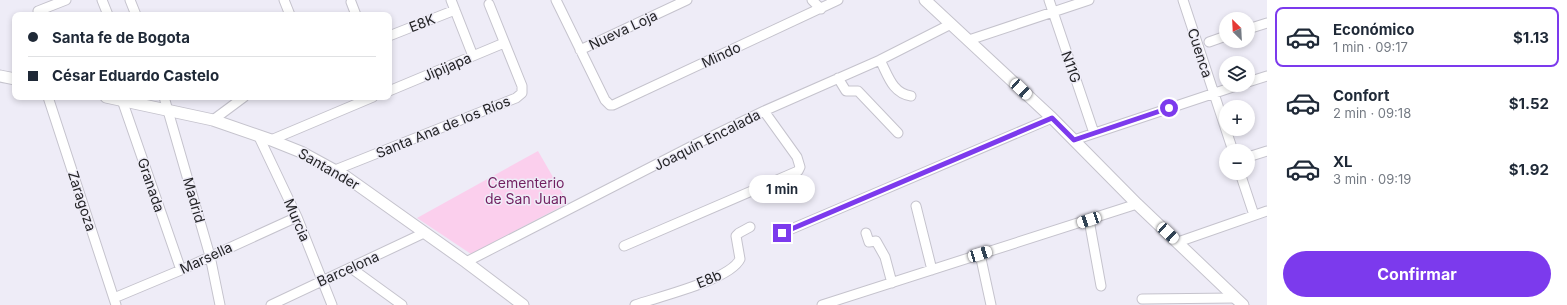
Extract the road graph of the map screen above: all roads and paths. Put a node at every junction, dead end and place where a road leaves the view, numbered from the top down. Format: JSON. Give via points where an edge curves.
{"nodes":[{"id":1,"x":66,"y":0,"type":"edge"},
{"id":2,"x":102,"y":0,"type":"edge"},
{"id":3,"x":130,"y":0,"type":"edge"},
{"id":4,"x":284,"y":0,"type":"edge"},
{"id":5,"x":451,"y":0,"type":"edge"},
{"id":6,"x":556,"y":0,"type":"edge"},
{"id":7,"x":687,"y":0,"type":"edge"},
{"id":8,"x":812,"y":0,"type":"edge"},
{"id":9,"x":838,"y":0,"type":"edge"},
{"id":10,"x":925,"y":0,"type":"edge"},
{"id":11,"x":1049,"y":0,"type":"edge"},
{"id":12,"x":1090,"y":0,"type":"edge"},
{"id":13,"x":1183,"y":0,"type":"edge"},
{"id":14,"x":351,"y":2,"type":"dead end"},
{"id":15,"x":489,"y":4,"type":"dead end"},
{"id":16,"x":821,"y":9,"type":"junction"},
{"id":17,"x":455,"y":10,"type":"junction"},
{"id":18,"x":41,"y":12,"type":"edge"},
{"id":19,"x":107,"y":12,"type":"edge"},
{"id":20,"x":135,"y":12,"type":"edge"},
{"id":21,"x":289,"y":12,"type":"edge"},
{"id":22,"x":355,"y":12,"type":"edge"},
{"id":23,"x":1053,"y":12,"type":"junction"},
{"id":24,"x":1267,"y":23,"type":"edge"},
{"id":25,"x":951,"y":24,"type":"junction"},
{"id":26,"x":1255,"y":27,"type":"edge"},
{"id":27,"x":392,"y":35,"type":"edge"},
{"id":28,"x":1219,"y":38,"type":"edge"},
{"id":29,"x":970,"y":40,"type":"junction"},
{"id":30,"x":1209,"y":42,"type":"dead end"},
{"id":31,"x":504,"y":43,"type":"junction"},
{"id":32,"x":580,"y":50,"type":"junction"},
{"id":33,"x":473,"y":56,"type":"junction"},
{"id":34,"x":880,"y":60,"type":"junction"},
{"id":35,"x":0,"y":76,"type":"edge"},
{"id":36,"x":1267,"y":76,"type":"edge"},
{"id":37,"x":12,"y":78,"type":"edge"},
{"id":38,"x":838,"y":78,"type":"junction"},
{"id":39,"x":1255,"y":80,"type":"edge"},
{"id":40,"x":392,"y":89,"type":"edge"},
{"id":41,"x":1219,"y":91,"type":"edge"},
{"id":42,"x":1214,"y":93,"type":"junction"},
{"id":43,"x":911,"y":96,"type":"dead end"},
{"id":44,"x":49,"y":100,"type":"edge"},
{"id":45,"x":122,"y":100,"type":"joint"},
{"id":46,"x":165,"y":100,"type":"edge"},
{"id":47,"x":240,"y":100,"type":"edge"},
{"id":48,"x":366,"y":100,"type":"edge"},
{"id":49,"x":169,"y":110,"type":"junction"},
{"id":50,"x":764,"y":111,"type":"junction"},
{"id":51,"x":1052,"y":118,"type":"junction"},
{"id":52,"x":213,"y":120,"type":"junction"},
{"id":53,"x":898,"y":132,"type":"dead end"},
{"id":54,"x":1094,"y":133,"type":"junction"},
{"id":55,"x":259,"y":137,"type":"junction"},
{"id":56,"x":271,"y":140,"type":"junction"},
{"id":57,"x":1074,"y":140,"type":"junction"},
{"id":58,"x":1231,"y":144,"type":"edge"},
{"id":59,"x":1267,"y":151,"type":"edge"},
{"id":60,"x":1255,"y":155,"type":"edge"},
{"id":61,"x":335,"y":170,"type":"junction"},
{"id":62,"x":1242,"y":180,"type":"edge"},
{"id":63,"x":1138,"y":204,"type":"junction"},
{"id":64,"x":916,"y":206,"type":"dead end"},
{"id":65,"x":1267,"y":211,"type":"edge"},
{"id":66,"x":1254,"y":215,"type":"junction"},
{"id":67,"x":297,"y":216,"type":"junction"},
{"id":68,"x":1089,"y":220,"type":"junction"},
{"id":69,"x":750,"y":227,"type":"dead end"},
{"id":70,"x":424,"y":233,"type":"junction"},
{"id":71,"x":782,"y":233,"type":"dead end"},
{"id":72,"x":866,"y":233,"type":"dead end"},
{"id":73,"x":1178,"y":242,"type":"junction"},
{"id":74,"x":624,"y":246,"type":"dead end"},
{"id":75,"x":980,"y":254,"type":"junction"},
{"id":76,"x":210,"y":256,"type":"junction"},
{"id":77,"x":466,"y":262,"type":"junction"},
{"id":78,"x":351,"y":268,"type":"junction"},
{"id":79,"x":181,"y":270,"type":"junction"},
{"id":80,"x":932,"y":270,"type":"junction"},
{"id":81,"x":321,"y":281,"type":"junction"},
{"id":82,"x":892,"y":283,"type":"junction"},
{"id":83,"x":1101,"y":286,"type":"dead end"},
{"id":84,"x":1142,"y":299,"type":"dead end"},
{"id":85,"x":115,"y":301,"type":"edge"},
{"id":86,"x":1239,"y":301,"type":"edge"},
{"id":87,"x":220,"y":305,"type":"edge"},
{"id":88,"x":271,"y":305,"type":"edge"},
{"id":89,"x":332,"y":305,"type":"edge"},
{"id":90,"x":402,"y":305,"type":"edge"},
{"id":91,"x":522,"y":305,"type":"edge"},
{"id":92,"x":635,"y":305,"type":"edge"},
{"id":93,"x":822,"y":305,"type":"edge"},
{"id":94,"x":991,"y":305,"type":"edge"}],
"edges":[{"from":1,"to":18,"type":"street"},
{"from":2,"to":19,"type":"street"},
{"from":3,"to":20,"type":"street"},
{"from":4,"to":21,"type":"street"},
{"from":5,"to":17,"type":"street"},
{"from":6,"to":32,"type":"street"},
{"from":7,"to":32,"type":"street","name":"Nueva Loja"},
{"from":8,"to":16,"type":"street"},
{"from":9,"to":16,"type":"street","name":"Mindo"},
{"from":10,"to":25,"type":"street"},
{"from":11,"to":23,"type":"street","name":"N11G"},
{"from":12,"to":23,"type":"street"},
{"from":13,"to":42,"type":"street","name":"Cuenca"},
{"from":14,"to":22,"type":"street"},
{"from":15,"to":31,"type":"street"},
{"from":16,"to":32,"type":"street","name":"Mindo","via":[[610,105]]},
{"from":17,"to":27,"type":"street","name":"E8K"},
{"from":17,"to":33,"type":"street"},
{"from":23,"to":29,"type":"street"},
{"from":23,"to":54,"type":"street","name":"N11G"},
{"from":24,"to":26,"type":"street"},
{"from":25,"to":29,"type":"street"},
{"from":25,"to":34,"type":"street","name":"Joaquín Encalada"},
{"from":28,"to":30,"type":"street"},
{"from":29,"to":51,"type":"street"},
{"from":31,"to":33,"type":"street","name":"Jipijapa"},
{"from":31,"to":61,"type":"street","name":"Santa Ana de los Ríos","via":[[522,86],[520,95]]},
{"from":33,"to":40,"type":"street","name":"Jipijapa"},
{"from":34,"to":38,"type":"street","name":"Joaquín Encalada"},
{"from":34,"to":43,"type":"street","via":[[896,89],[904,95]]},
{"from":35,"to":37,"type":"street"},
{"from":36,"to":39,"type":"street"},
{"from":38,"to":50,"type":"street","name":"Joaquín Encalada"},
{"from":38,"to":53,"type":"street","via":[[846,90],[858,91]]},
{"from":41,"to":42,"type":"street"},
{"from":42,"to":54,"type":"street"},
{"from":42,"to":58,"type":"street","name":"Cuenca"},
{"from":44,"to":85,"type":"street","name":"Zaragoza"},
{"from":45,"to":49,"type":"street","name":"Santander"},
{"from":45,"to":79,"type":"street","name":"Granada"},
{"from":46,"to":49,"type":"street","name":"Madrid"},
{"from":47,"to":52,"type":"street"},
{"from":48,"to":56,"type":"street"},
{"from":49,"to":52,"type":"street","name":"Santander"},
{"from":49,"to":76,"type":"street","name":"Madrid"},
{"from":50,"to":74,"type":"street","via":[[797,157],[800,167],[798,171]]},
{"from":50,"to":77,"type":"street","name":"Joaquín Encalada"},
{"from":51,"to":57,"type":"street"},
{"from":51,"to":71,"type":"street"},
{"from":52,"to":55,"type":"street","name":"Santander"},
{"from":54,"to":57,"type":"street"},
{"from":55,"to":56,"type":"street","name":"Santander"},
{"from":55,"to":67,"type":"street","name":"Murcia"},
{"from":56,"to":61,"type":"street","name":"Santander"},
{"from":57,"to":63,"type":"street"},
{"from":59,"to":60,"type":"street"},
{"from":61,"to":70,"type":"street","name":"Santander"},
{"from":62,"to":66,"type":"street"},
{"from":63,"to":68,"type":"street"},
{"from":63,"to":73,"type":"street"},
{"from":64,"to":80,"type":"street"},
{"from":65,"to":66,"type":"street"},
{"from":66,"to":73,"type":"street"},
{"from":67,"to":76,"type":"street","name":"Marsella"},
{"from":67,"to":81,"type":"street","name":"Murcia"},
{"from":68,"to":75,"type":"street"},
{"from":68,"to":83,"type":"street"},
{"from":69,"to":92,"type":"street","name":"E8b","via":[[736,236],[740,259],[731,270],[700,284]]},
{"from":70,"to":77,"type":"street","name":"Santander"},
{"from":70,"to":78,"type":"street","name":"Barcelona"},
{"from":72,"to":82,"type":"street","via":[[869,242],[876,241],[882,251]]},
{"from":73,"to":86,"type":"street"},
{"from":75,"to":80,"type":"street"},
{"from":75,"to":94,"type":"street"},
{"from":76,"to":79,"type":"street","name":"Marsella"},
{"from":76,"to":87,"type":"street","name":"Madrid"},
{"from":77,"to":91,"type":"street","name":"Santander"},
{"from":78,"to":81,"type":"street","name":"Barcelona"},
{"from":78,"to":90,"type":"street"},
{"from":79,"to":85,"type":"street","name":"Marsella"},
{"from":80,"to":82,"type":"street"},
{"from":81,"to":88,"type":"street","name":"Barcelona"},
{"from":81,"to":89,"type":"street","name":"Murcia"},
{"from":82,"to":93,"type":"street"},
{"from":84,"to":86,"type":"street"}]}
